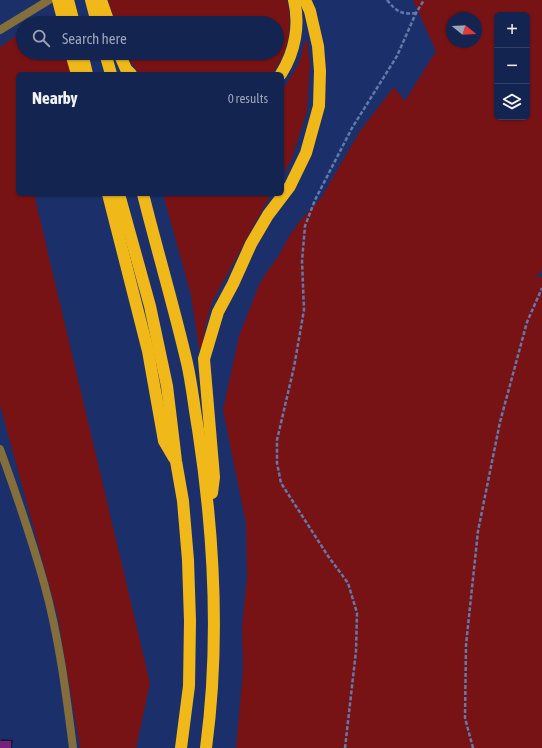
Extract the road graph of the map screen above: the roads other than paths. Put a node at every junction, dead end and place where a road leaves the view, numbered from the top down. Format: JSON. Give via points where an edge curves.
{"nodes":[{"id":1,"x":49,"y":0,"type":"edge"},
{"id":2,"x":58,"y":0,"type":"edge"},
{"id":3,"x":68,"y":0,"type":"edge"},
{"id":4,"x":90,"y":0,"type":"edge"},
{"id":5,"x":101,"y":0,"type":"edge"},
{"id":6,"x":294,"y":0,"type":"edge"},
{"id":7,"x":305,"y":0,"type":"edge"},
{"id":8,"x":22,"y":16,"type":"edge"},
{"id":9,"x":62,"y":16,"type":"edge"},
{"id":10,"x":72,"y":16,"type":"edge"},
{"id":11,"x":95,"y":16,"type":"edge"},
{"id":12,"x":107,"y":16,"type":"edge"},
{"id":13,"x":16,"y":19,"type":"edge"},
{"id":14,"x":0,"y":30,"type":"edge"},
{"id":15,"x":73,"y":60,"type":"edge"},
{"id":16,"x":84,"y":60,"type":"edge"},
{"id":17,"x":107,"y":60,"type":"edge"},
{"id":18,"x":122,"y":60,"type":"edge"},
{"id":19,"x":76,"y":72,"type":"edge"},
{"id":20,"x":87,"y":72,"type":"edge"},
{"id":21,"x":110,"y":72,"type":"edge"},
{"id":22,"x":129,"y":72,"type":"edge"},
{"id":23,"x":282,"y":72,"type":"edge"},
{"id":24,"x":284,"y":194,"type":"edge"},
{"id":25,"x":109,"y":196,"type":"edge"},
{"id":26,"x":121,"y":196,"type":"edge"},
{"id":27,"x":144,"y":196,"type":"edge"},
{"id":28,"x":283,"y":196,"type":"edge"},
{"id":29,"x":0,"y":449,"type":"edge"},
{"id":30,"x":176,"y":461,"type":"junction"},
{"id":31,"x":209,"y":516,"type":"junction"},
{"id":32,"x":73,"y":748,"type":"edge"},
{"id":33,"x":181,"y":748,"type":"edge"},
{"id":34,"x":206,"y":748,"type":"edge"}],
"edges":[{"from":1,"to":8,"type":"street"},
{"from":2,"to":9,"type":"highway"},
{"from":3,"to":10,"type":"highway"},
{"from":4,"to":11,"type":"highway"},
{"from":5,"to":12,"type":"highway"},
{"from":6,"to":23,"type":"highway","via":[[297,23],[293,47]]},
{"from":7,"to":24,"type":"highway","via":[[318,46],[319,106],[306,153]]},
{"from":13,"to":14,"type":"street"},
{"from":15,"to":19,"type":"highway"},
{"from":16,"to":20,"type":"highway"},
{"from":17,"to":21,"type":"highway"},
{"from":18,"to":22,"type":"highway"},
{"from":25,"to":30,"type":"highway","via":[[148,351],[164,441]]},
{"from":26,"to":30,"type":"highway","via":[[166,378]]},
{"from":27,"to":31,"type":"highway","via":[[187,365],[206,480]]},
{"from":28,"to":31,"type":"highway","via":[[251,244],[218,312],[204,360],[214,477]]},
{"from":29,"to":32,"type":"street","via":[[44,583],[63,666]]},
{"from":30,"to":33,"type":"highway","via":[[184,508],[190,621],[189,686]]},
{"from":31,"to":34,"type":"highway","via":[[214,630]]}]}
